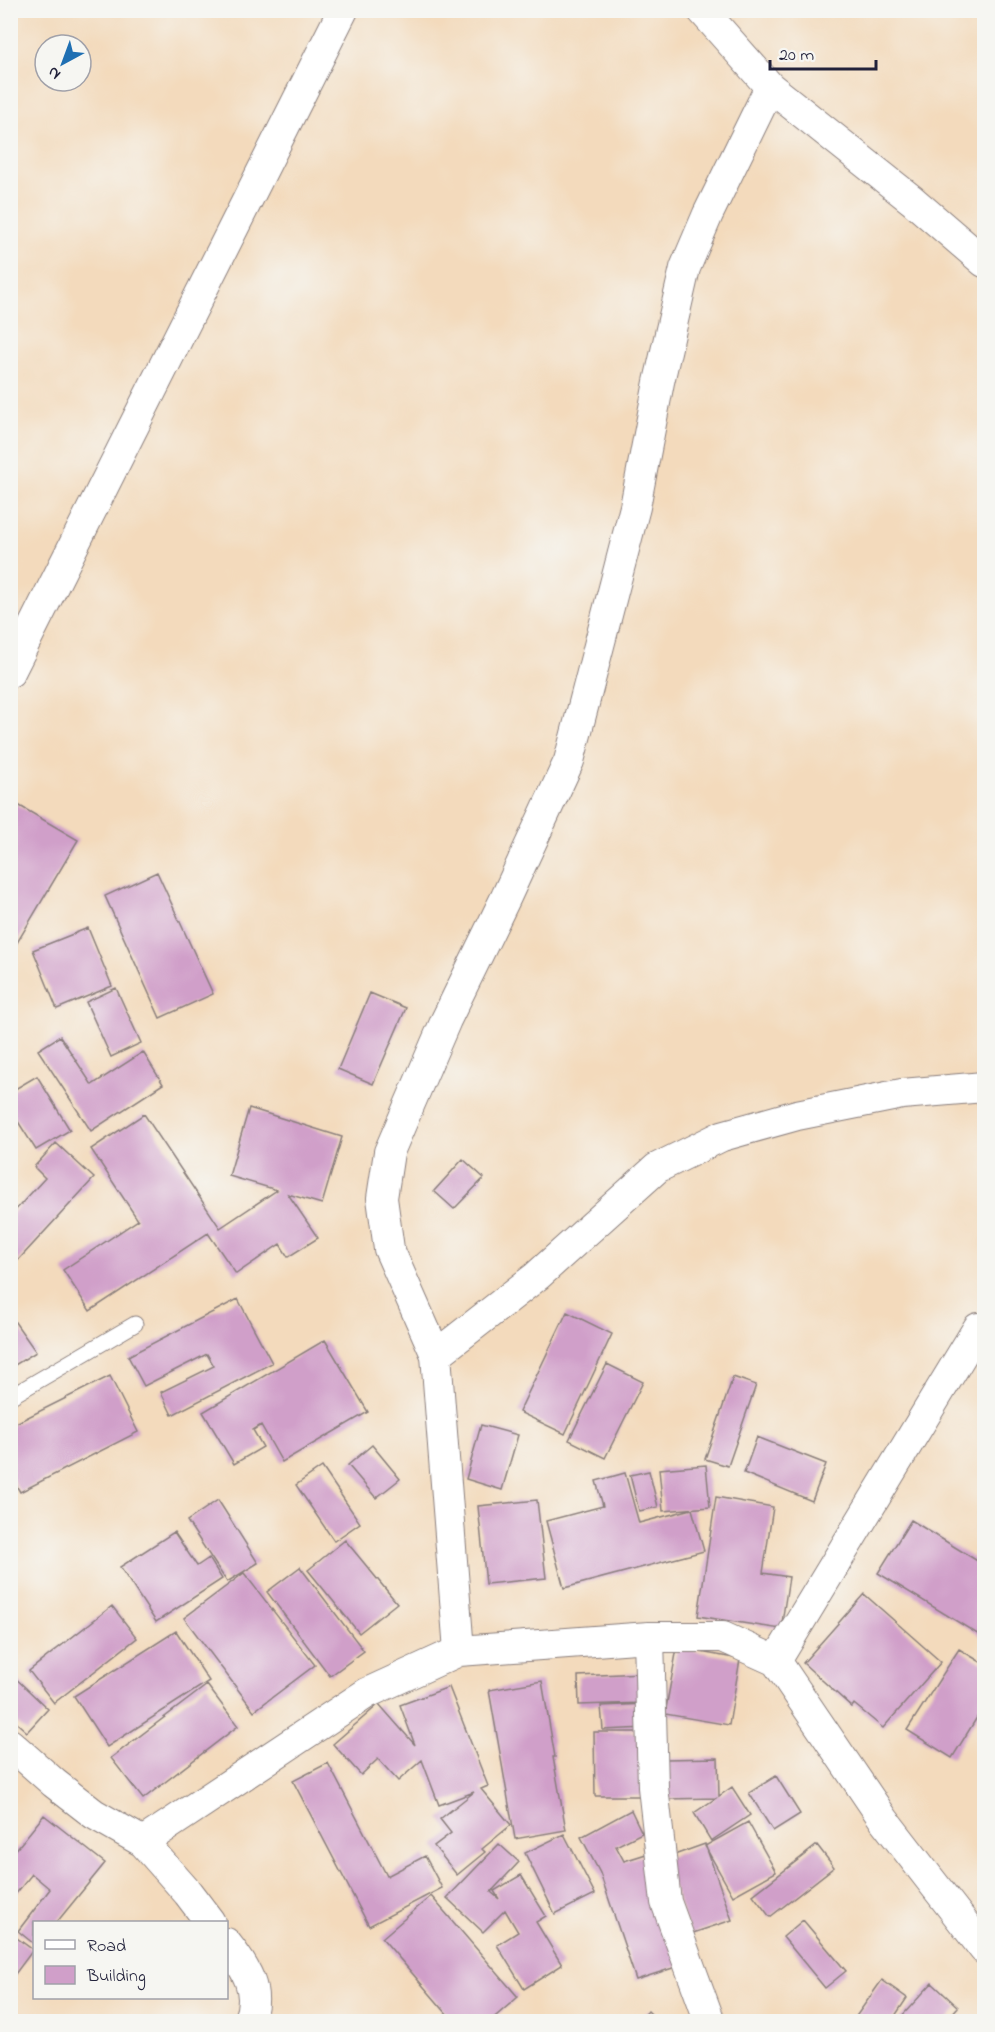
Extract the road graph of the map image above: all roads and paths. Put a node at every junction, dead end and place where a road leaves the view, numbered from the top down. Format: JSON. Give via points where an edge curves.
{"nodes":[{"id":1,"x":344,"y":10,"type":"edge"},
{"id":2,"x":702,"y":10,"type":"edge"},
{"id":3,"x":770,"y":87,"type":"junction"},
{"id":4,"x":984,"y":262,"type":"edge"},
{"id":5,"x":10,"y":672,"type":"edge"},
{"id":6,"x":984,"y":1088,"type":"edge"},
{"id":7,"x":135,"y":1324,"type":"dead end"},
{"id":8,"x":978,"y":1328,"type":"dead end"},
{"id":9,"x":436,"y":1355,"type":"junction"},
{"id":10,"x":10,"y":1396,"type":"edge"},
{"id":11,"x":649,"y":1637,"type":"junction"},
{"id":12,"x":459,"y":1651,"type":"junction"},
{"id":13,"x":776,"y":1661,"type":"junction"},
{"id":14,"x":10,"y":1744,"type":"edge"},
{"id":15,"x":143,"y":1842,"type":"junction"},
{"id":16,"x":209,"y":1921,"type":"edge"},
{"id":17,"x":228,"y":1945,"type":"edge"},
{"id":18,"x":984,"y":1949,"type":"edge"},
{"id":19,"x":249,"y":2022,"type":"edge"},
{"id":20,"x":710,"y":2022,"type":"edge"}],
"edges":[{"from":1,"to":5,"type":"street"},
{"from":2,"to":3,"type":"street"},
{"from":3,"to":4,"type":"street"},
{"from":3,"to":9,"type":"street","via":[[685,268],[635,507],[569,761],[446,1020],[389,1152],[382,1198],[389,1249]]},
{"from":6,"to":9,"type":"street","via":[[902,1094],[797,1115],[722,1136],[657,1168],[537,1276]]},
{"from":7,"to":10,"type":"lane"},
{"from":8,"to":13,"type":"street"},
{"from":9,"to":12,"type":"street"},
{"from":11,"to":12,"type":"street"},
{"from":11,"to":13,"type":"street","via":[[723,1637]]},
{"from":11,"to":20,"type":"street","via":[[653,1787],[666,1902]]},
{"from":12,"to":15,"type":"street","via":[[367,1693]]},
{"from":13,"to":18,"type":"street","via":[[884,1820]]},
{"from":14,"to":15,"type":"street","via":[[94,1814]]},
{"from":15,"to":16,"type":"street"},
{"from":17,"to":19,"type":"street","via":[[253,1988],[254,2009]]}]}
